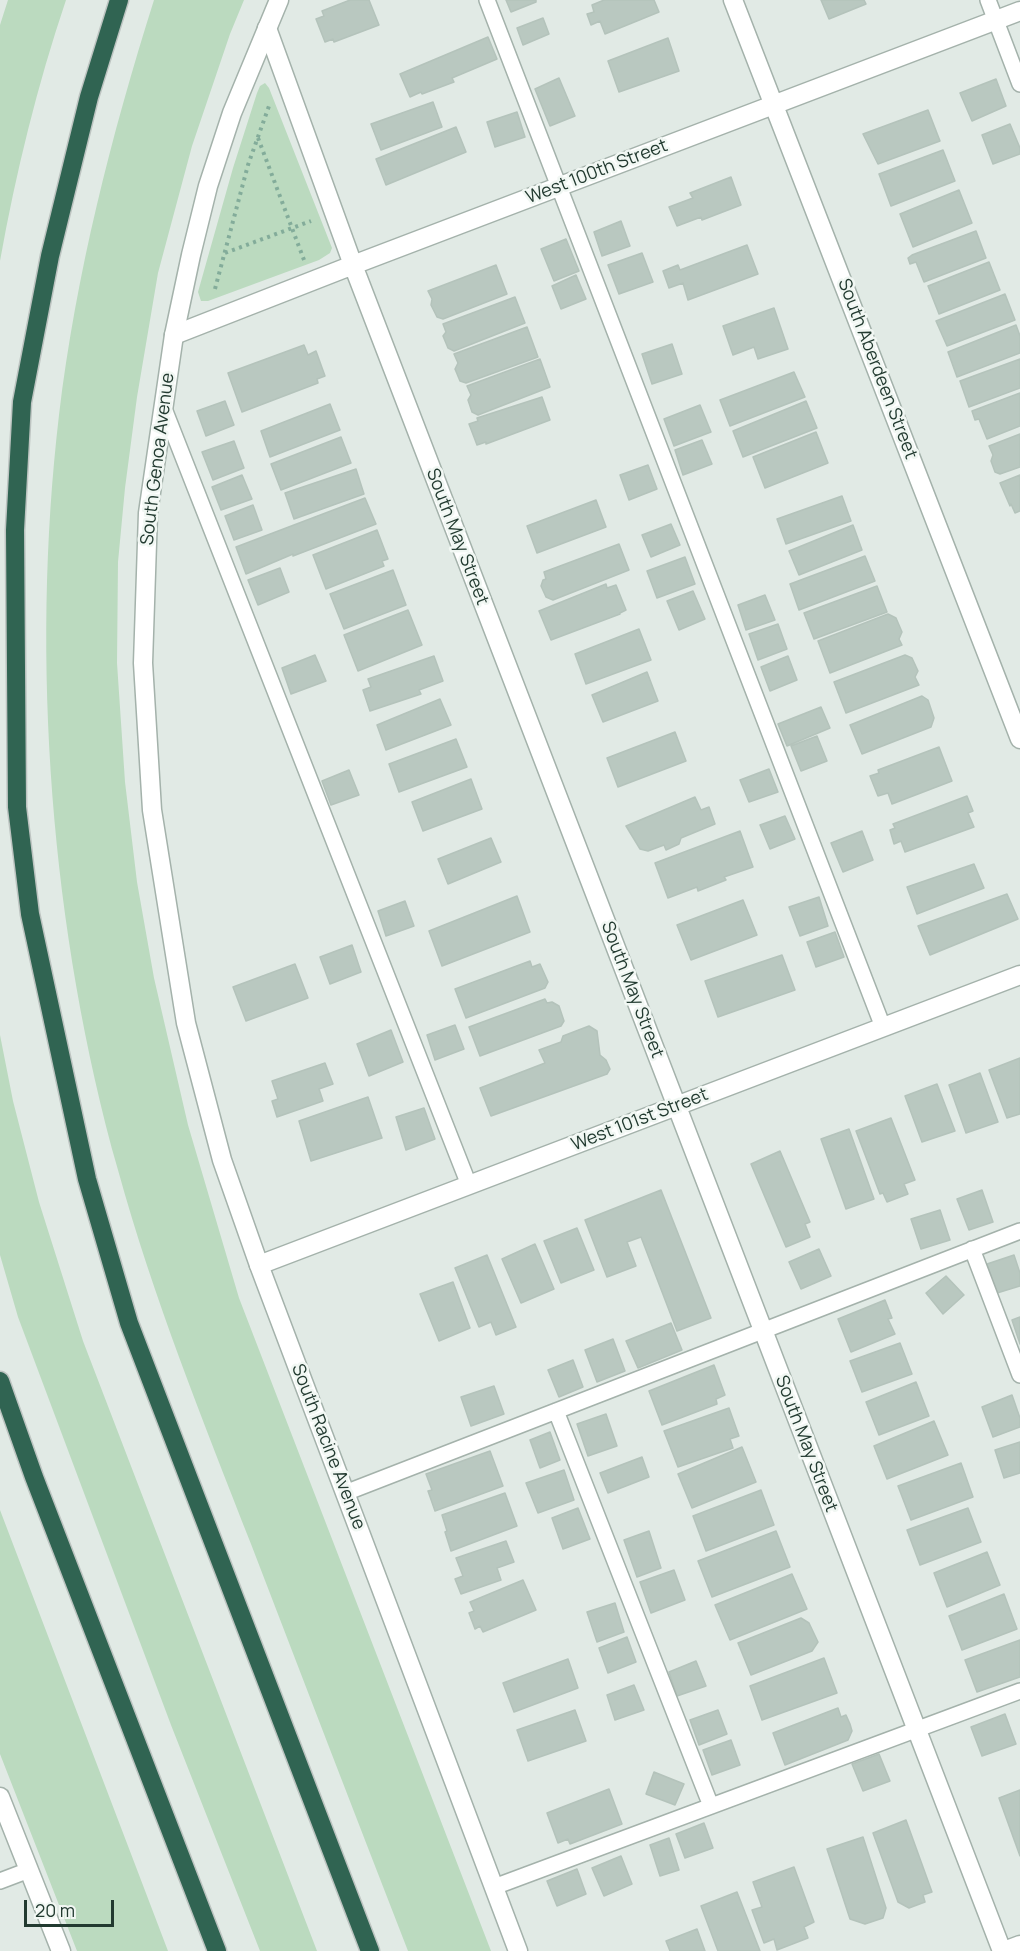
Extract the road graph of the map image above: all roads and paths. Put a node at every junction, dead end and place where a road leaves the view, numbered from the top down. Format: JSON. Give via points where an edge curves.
{"nodes":[{"id":1,"x":119,"y":0,"type":"edge"},
{"id":2,"x":279,"y":0,"type":"edge"},
{"id":3,"x":487,"y":0,"type":"edge"},
{"id":4,"x":733,"y":0,"type":"edge"},
{"id":5,"x":988,"y":0,"type":"edge"},
{"id":6,"x":1020,"y":11,"type":"edge"},
{"id":7,"x":996,"y":20,"type":"junction"},
{"id":8,"x":267,"y":27,"type":"junction"},
{"id":9,"x":1020,"y":84,"type":"edge"},
{"id":10,"x":270,"y":102,"type":"dead end"},
{"id":11,"x":774,"y":104,"type":"junction"},
{"id":12,"x":257,"y":137,"type":"junction"},
{"id":13,"x":560,"y":186,"type":"junction"},
{"id":14,"x":321,"y":218,"type":"dead end"},
{"id":15,"x":292,"y":228,"type":"junction"},
{"id":16,"x":225,"y":253,"type":"junction"},
{"id":17,"x":304,"y":261,"type":"dead end"},
{"id":18,"x":353,"y":265,"type":"junction"},
{"id":19,"x":215,"y":289,"type":"dead end"},
{"id":20,"x":174,"y":335,"type":"junction"},
{"id":21,"x":163,"y":404,"type":"junction"},
{"id":22,"x":1020,"y":739,"type":"edge"},
{"id":23,"x":171,"y":933,"type":"joint"},
{"id":24,"x":1020,"y":975,"type":"edge"},
{"id":25,"x":883,"y":1028,"type":"junction"},
{"id":26,"x":676,"y":1106,"type":"junction"},
{"id":27,"x":469,"y":1185,"type":"junction"},
{"id":28,"x":1020,"y":1231,"type":"edge"},
{"id":29,"x":972,"y":1249,"type":"junction"},
{"id":30,"x":259,"y":1265,"type":"junction"},
{"id":31,"x":763,"y":1330,"type":"junction"},
{"id":32,"x":1020,"y":1375,"type":"edge"},
{"id":33,"x":0,"y":1381,"type":"edge"},
{"id":34,"x":556,"y":1411,"type":"junction"},
{"id":35,"x":345,"y":1492,"type":"junction"},
{"id":36,"x":1020,"y":1691,"type":"edge"},
{"id":37,"x":916,"y":1730,"type":"junction"},
{"id":38,"x":0,"y":1797,"type":"edge"},
{"id":39,"x":711,"y":1806,"type":"junction"},
{"id":40,"x":29,"y":1870,"type":"junction"},
{"id":41,"x":0,"y":1881,"type":"edge"},
{"id":42,"x":494,"y":1887,"type":"junction"},
{"id":43,"x":1020,"y":1945,"type":"edge"},
{"id":44,"x":61,"y":1951,"type":"edge"},
{"id":45,"x":217,"y":1951,"type":"edge"},
{"id":46,"x":370,"y":1951,"type":"edge"},
{"id":47,"x":518,"y":1951,"type":"edge"},
{"id":48,"x":1003,"y":1951,"type":"edge"}],
"edges":[{"from":1,"to":46,"type":"highway","via":[[89,97],[50,256],[22,402],[15,530],[17,807],[30,914],[87,1179],[129,1323]]},
{"from":2,"to":8,"type":"street","name":"South Genoa Avenue"},
{"from":3,"to":13,"type":"lane"},
{"from":4,"to":11,"type":"street","name":"South Aberdeen Street"},
{"from":5,"to":7,"type":"lane"},
{"from":6,"to":7,"type":"street","name":"West 100th Street"},
{"from":7,"to":9,"type":"lane"},
{"from":7,"to":11,"type":"street","name":"West 100th Street"},
{"from":8,"to":18,"type":"street","name":"South May Street"},
{"from":8,"to":20,"type":"street","name":"South Genoa Avenue","via":[[208,186]]},
{"from":10,"to":12,"type":"path"},
{"from":11,"to":13,"type":"street","name":"West 100th Street"},
{"from":11,"to":22,"type":"street","name":"South Aberdeen Street"},
{"from":12,"to":15,"type":"path"},
{"from":12,"to":16,"type":"path"},
{"from":13,"to":18,"type":"street","name":"West 100th Street"},
{"from":13,"to":25,"type":"lane"},
{"from":14,"to":15,"type":"path"},
{"from":15,"to":16,"type":"path"},
{"from":15,"to":17,"type":"path"},
{"from":16,"to":19,"type":"path"},
{"from":18,"to":20,"type":"street","name":"West 100th Street"},
{"from":18,"to":26,"type":"street","name":"South May Street"},
{"from":20,"to":21,"type":"street","name":"South Genoa Avenue"},
{"from":21,"to":23,"type":"street","name":"South Genoa Avenue","via":[[148,513],[143,663],[152,810]]},
{"from":21,"to":27,"type":"lane"},
{"from":23,"to":30,"type":"street","name":"South Racine Avenue","via":[[186,1023],[222,1160]]},
{"from":24,"to":25,"type":"street","name":"West 101st Street"},
{"from":25,"to":26,"type":"street","name":"West 101st Street"},
{"from":26,"to":27,"type":"street","name":"West 101st Street"},
{"from":26,"to":31,"type":"street","name":"South May Street"},
{"from":27,"to":30,"type":"street","name":"West 101st Street"},
{"from":28,"to":29,"type":"lane"},
{"from":29,"to":31,"type":"lane"},
{"from":29,"to":32,"type":"lane"},
{"from":30,"to":35,"type":"street","name":"South Racine Avenue"},
{"from":31,"to":34,"type":"lane"},
{"from":31,"to":37,"type":"street","name":"South May Street"},
{"from":33,"to":45,"type":"highway"},
{"from":34,"to":35,"type":"lane"},
{"from":34,"to":39,"type":"lane"},
{"from":35,"to":42,"type":"street","name":"South Racine Avenue"},
{"from":36,"to":37,"type":"lane"},
{"from":37,"to":39,"type":"lane"},
{"from":37,"to":48,"type":"street","name":"South May Street"},
{"from":38,"to":40,"type":"street"},
{"from":39,"to":42,"type":"lane"},
{"from":40,"to":41,"type":"lane"},
{"from":40,"to":44,"type":"street"},
{"from":42,"to":47,"type":"street","name":"South Racine Avenue"},
{"from":43,"to":48,"type":"street"}]}
